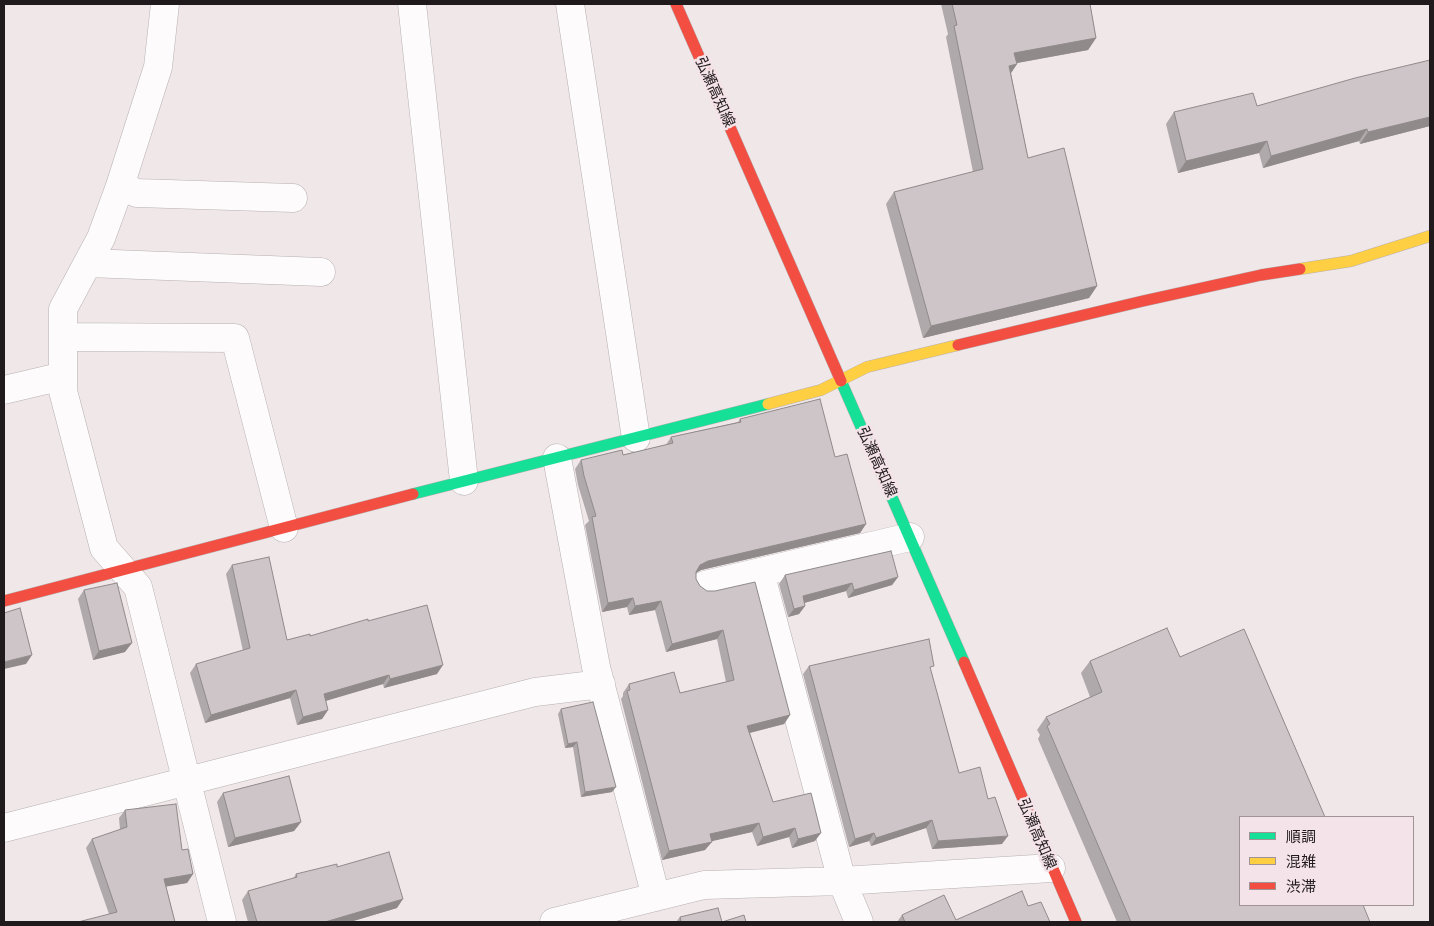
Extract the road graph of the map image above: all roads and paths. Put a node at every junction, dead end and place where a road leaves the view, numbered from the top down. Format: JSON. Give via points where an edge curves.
{"nodes":[{"id":1,"x":165,"y":4,"type":"edge"},
{"id":2,"x":412,"y":4,"type":"edge"},
{"id":3,"x":570,"y":4,"type":"edge"},
{"id":4,"x":676,"y":4,"type":"edge"},
{"id":5,"x":120,"y":186,"type":"junction"},
{"id":6,"x":293,"y":198,"type":"dead end"},
{"id":7,"x":1430,"y":236,"type":"edge"},
{"id":8,"x":88,"y":263,"type":"junction"},
{"id":9,"x":321,"y":272,"type":"dead end"},
{"id":10,"x":63,"y":337,"type":"junction"},
{"id":11,"x":63,"y":376,"type":"junction"},
{"id":12,"x":842,"y":381,"type":"junction"},
{"id":13,"x":4,"y":390,"type":"edge"},
{"id":14,"x":636,"y":438,"type":"junction"},
{"id":15,"x":557,"y":458,"type":"junction"},
{"id":16,"x":464,"y":481,"type":"junction"},
{"id":17,"x":284,"y":528,"type":"junction"},
{"id":18,"x":910,"y":537,"type":"junction"},
{"id":19,"x":124,"y":569,"type":"junction"},
{"id":20,"x":760,"y":572,"type":"junction"},
{"id":21,"x":705,"y":585,"type":"dead end"},
{"id":22,"x":4,"y":600,"type":"edge"},
{"id":23,"x":601,"y":684,"type":"junction"},
{"id":24,"x":187,"y":782,"type":"junction"},
{"id":25,"x":4,"y":828,"type":"edge"},
{"id":26,"x":1051,"y":868,"type":"junction"},
{"id":27,"x":842,"y":881,"type":"junction"},
{"id":28,"x":656,"y":897,"type":"junction"},
{"id":29,"x":222,"y":922,"type":"edge"},
{"id":30,"x":554,"y":922,"type":"edge"},
{"id":31,"x":859,"y":922,"type":"edge"},
{"id":32,"x":1076,"y":922,"type":"edge"}],
"edges":[{"from":1,"to":5,"type":"street","via":[[158,67]]},
{"from":2,"to":16,"type":"street"},
{"from":3,"to":14,"type":"street"},
{"from":4,"to":12,"type":"street","name":"弘瀬高知線"},
{"from":5,"to":6,"type":"street","via":[[138,193]]},
{"from":5,"to":8,"type":"street"},
{"from":7,"to":12,"type":"street","via":[[1351,261],[1261,274],[867,367]]},
{"from":8,"to":9,"type":"street"},
{"from":8,"to":10,"type":"street","via":[[63,309]]},
{"from":10,"to":11,"type":"street"},
{"from":10,"to":17,"type":"street","via":[[235,338]]},
{"from":11,"to":13,"type":"street"},
{"from":11,"to":19,"type":"street","via":[[63,391],[104,548]]},
{"from":12,"to":14,"type":"street","via":[[821,390]]},
{"from":12,"to":18,"type":"street","name":"弘瀬高知線"},
{"from":14,"to":15,"type":"street"},
{"from":15,"to":16,"type":"street"},
{"from":15,"to":23,"type":"street"},
{"from":16,"to":17,"type":"street"},
{"from":17,"to":19,"type":"street"},
{"from":18,"to":20,"type":"street"},
{"from":18,"to":26,"type":"street","name":"弘瀬高知線"},
{"from":19,"to":22,"type":"street"},
{"from":19,"to":24,"type":"street","via":[[138,587]]},
{"from":20,"to":21,"type":"street"},
{"from":20,"to":27,"type":"street"},
{"from":23,"to":24,"type":"street","via":[[535,692]]},
{"from":23,"to":28,"type":"street"},
{"from":24,"to":25,"type":"street"},
{"from":24,"to":29,"type":"street"},
{"from":26,"to":27,"type":"street"},
{"from":26,"to":32,"type":"street","name":"弘瀬高知線"},
{"from":27,"to":28,"type":"street","via":[[704,885]]},
{"from":27,"to":31,"type":"street"},
{"from":28,"to":30,"type":"street"}]}
